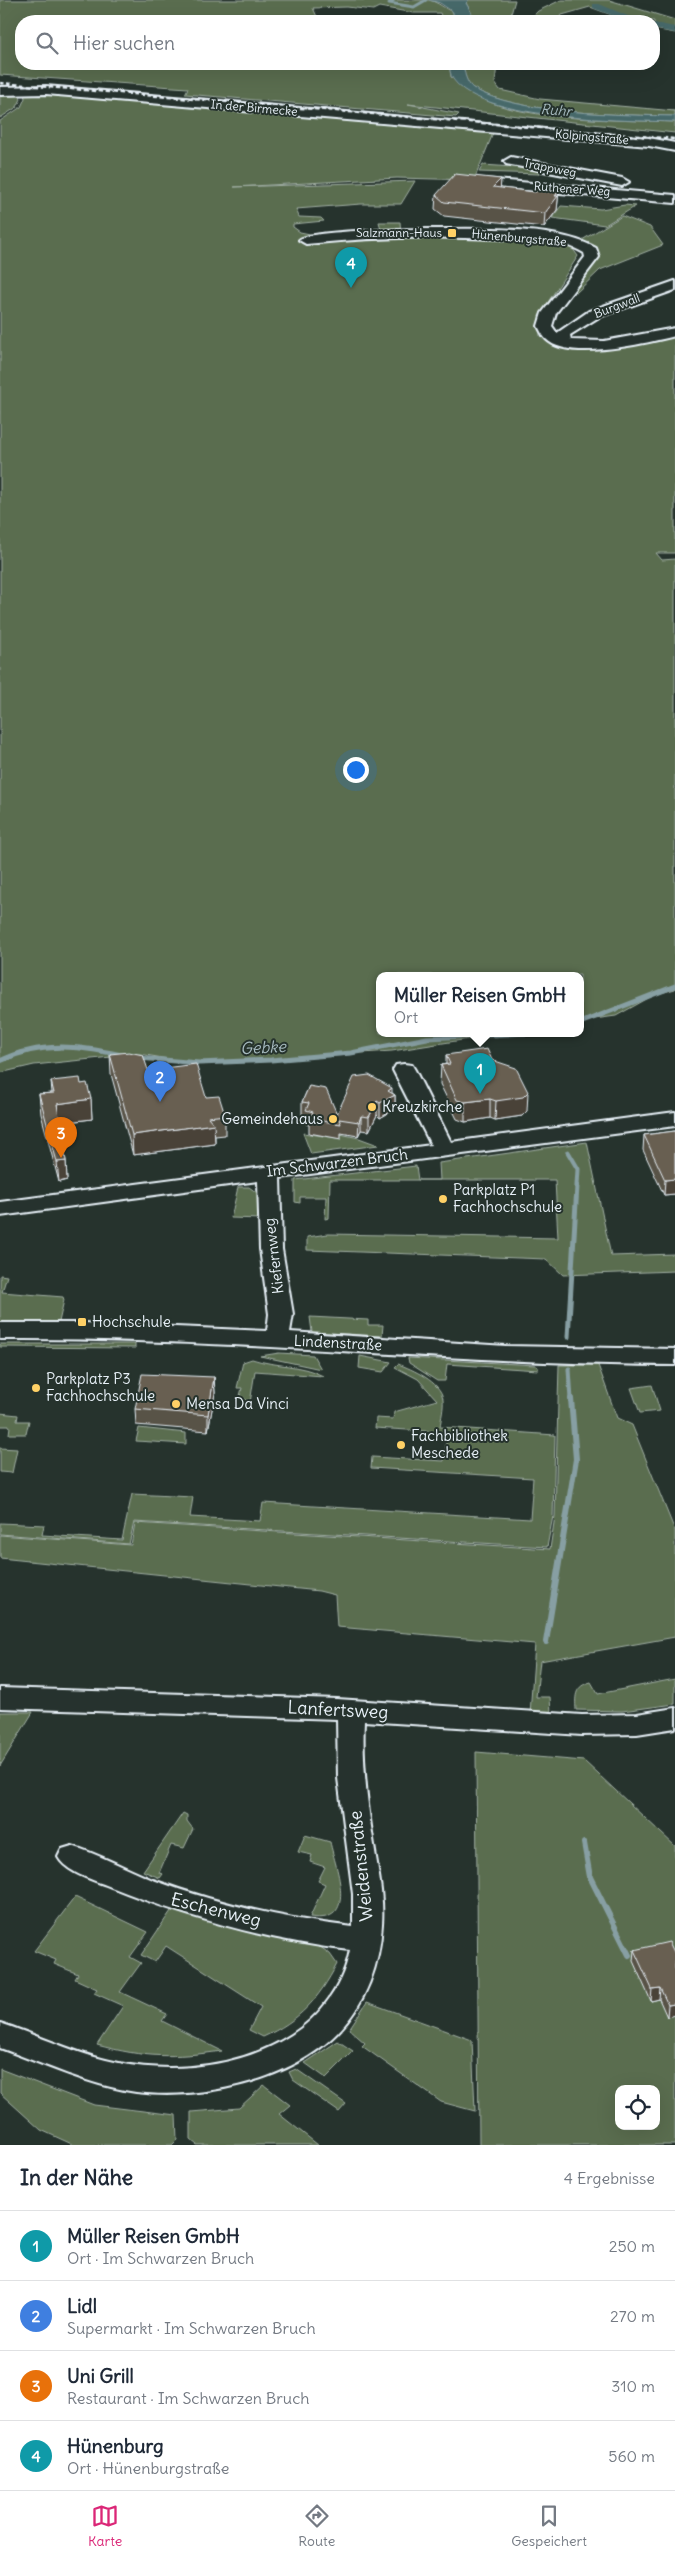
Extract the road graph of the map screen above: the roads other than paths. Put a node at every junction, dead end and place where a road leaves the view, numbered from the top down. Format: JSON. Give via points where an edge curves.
{"nodes":[{"id":1,"x":0,"y":91,"type":"edge"},
{"id":2,"x":508,"y":130,"type":"joint"},
{"id":3,"x":675,"y":147,"type":"edge"},
{"id":4,"x":512,"y":161,"type":"dead end"},
{"id":5,"x":469,"y":182,"type":"edge"},
{"id":6,"x":675,"y":197,"type":"edge"},
{"id":7,"x":306,"y":240,"type":"dead end"},
{"id":8,"x":675,"y":285,"type":"edge"},
{"id":9,"x":675,"y":332,"type":"edge"},
{"id":10,"x":559,"y":337,"type":"junction"},
{"id":11,"x":404,"y":1070,"type":"dead end"},
{"id":12,"x":675,"y":1119,"type":"edge"},
{"id":13,"x":444,"y":1150,"type":"junction"},
{"id":14,"x":269,"y":1172,"type":"junction"},
{"id":15,"x":0,"y":1209,"type":"edge"},
{"id":16,"x":0,"y":1331,"type":"edge"},
{"id":17,"x":277,"y":1339,"type":"junction"},
{"id":18,"x":675,"y":1357,"type":"edge"},
{"id":19,"x":0,"y":1698,"type":"edge"},
{"id":20,"x":351,"y":1710,"type":"junction"},
{"id":21,"x":675,"y":1718,"type":"edge"},
{"id":22,"x":72,"y":1857,"type":"dead end"},
{"id":23,"x":366,"y":1940,"type":"junction"},
{"id":24,"x":0,"y":2035,"type":"edge"}],
"edges":[{"from":1,"to":2,"type":"street","name":"In der Birmecke","via":[[52,91]]},
{"from":2,"to":3,"type":"street","name":"Kolpingstraße"},
{"from":4,"to":6,"type":"street","name":"Trappweg","via":[[612,180]]},
{"from":5,"to":6,"type":"street","name":"Rüthener Weg"},
{"from":7,"to":10,"type":"street","name":"Hünenburgstraße","via":[[430,232],[538,237],[582,246],[591,251],[592,257],[549,314],[545,326]]},
{"from":8,"to":10,"type":"street","name":"Burgwall","via":[[594,314]]},
{"from":9,"to":10,"type":"street","via":[[614,344],[580,346]]},
{"from":11,"to":13,"type":"street"},
{"from":12,"to":13,"type":"street","name":"Im Schwarzen Bruch"},
{"from":13,"to":14,"type":"street","name":"Im Schwarzen Bruch"},
{"from":14,"to":15,"type":"street","name":"Im Schwarzen Bruch"},
{"from":14,"to":17,"type":"street","name":"Kiefernweg","via":[[271,1249],[281,1314]]},
{"from":16,"to":17,"type":"street","name":"Lindenstraße","via":[[148,1332]]},
{"from":17,"to":18,"type":"street","name":"Lindenstraße","via":[[578,1357]]},
{"from":19,"to":20,"type":"street","name":"Lanfertsweg"},
{"from":20,"to":21,"type":"street","name":"Lanfertsweg","via":[[582,1725],[636,1724]]},
{"from":20,"to":23,"type":"street","name":"Weidenstraße","via":[[349,1745],[368,1911]]},
{"from":22,"to":23,"type":"street","name":"Eschenweg","via":[[164,1897],[193,1906],[324,1935]]},
{"from":23,"to":24,"type":"street","name":"Weidenstraße","via":[[352,1990],[331,2020],[292,2049],[242,2071],[188,2080],[137,2079],[87,2068]]}]}
